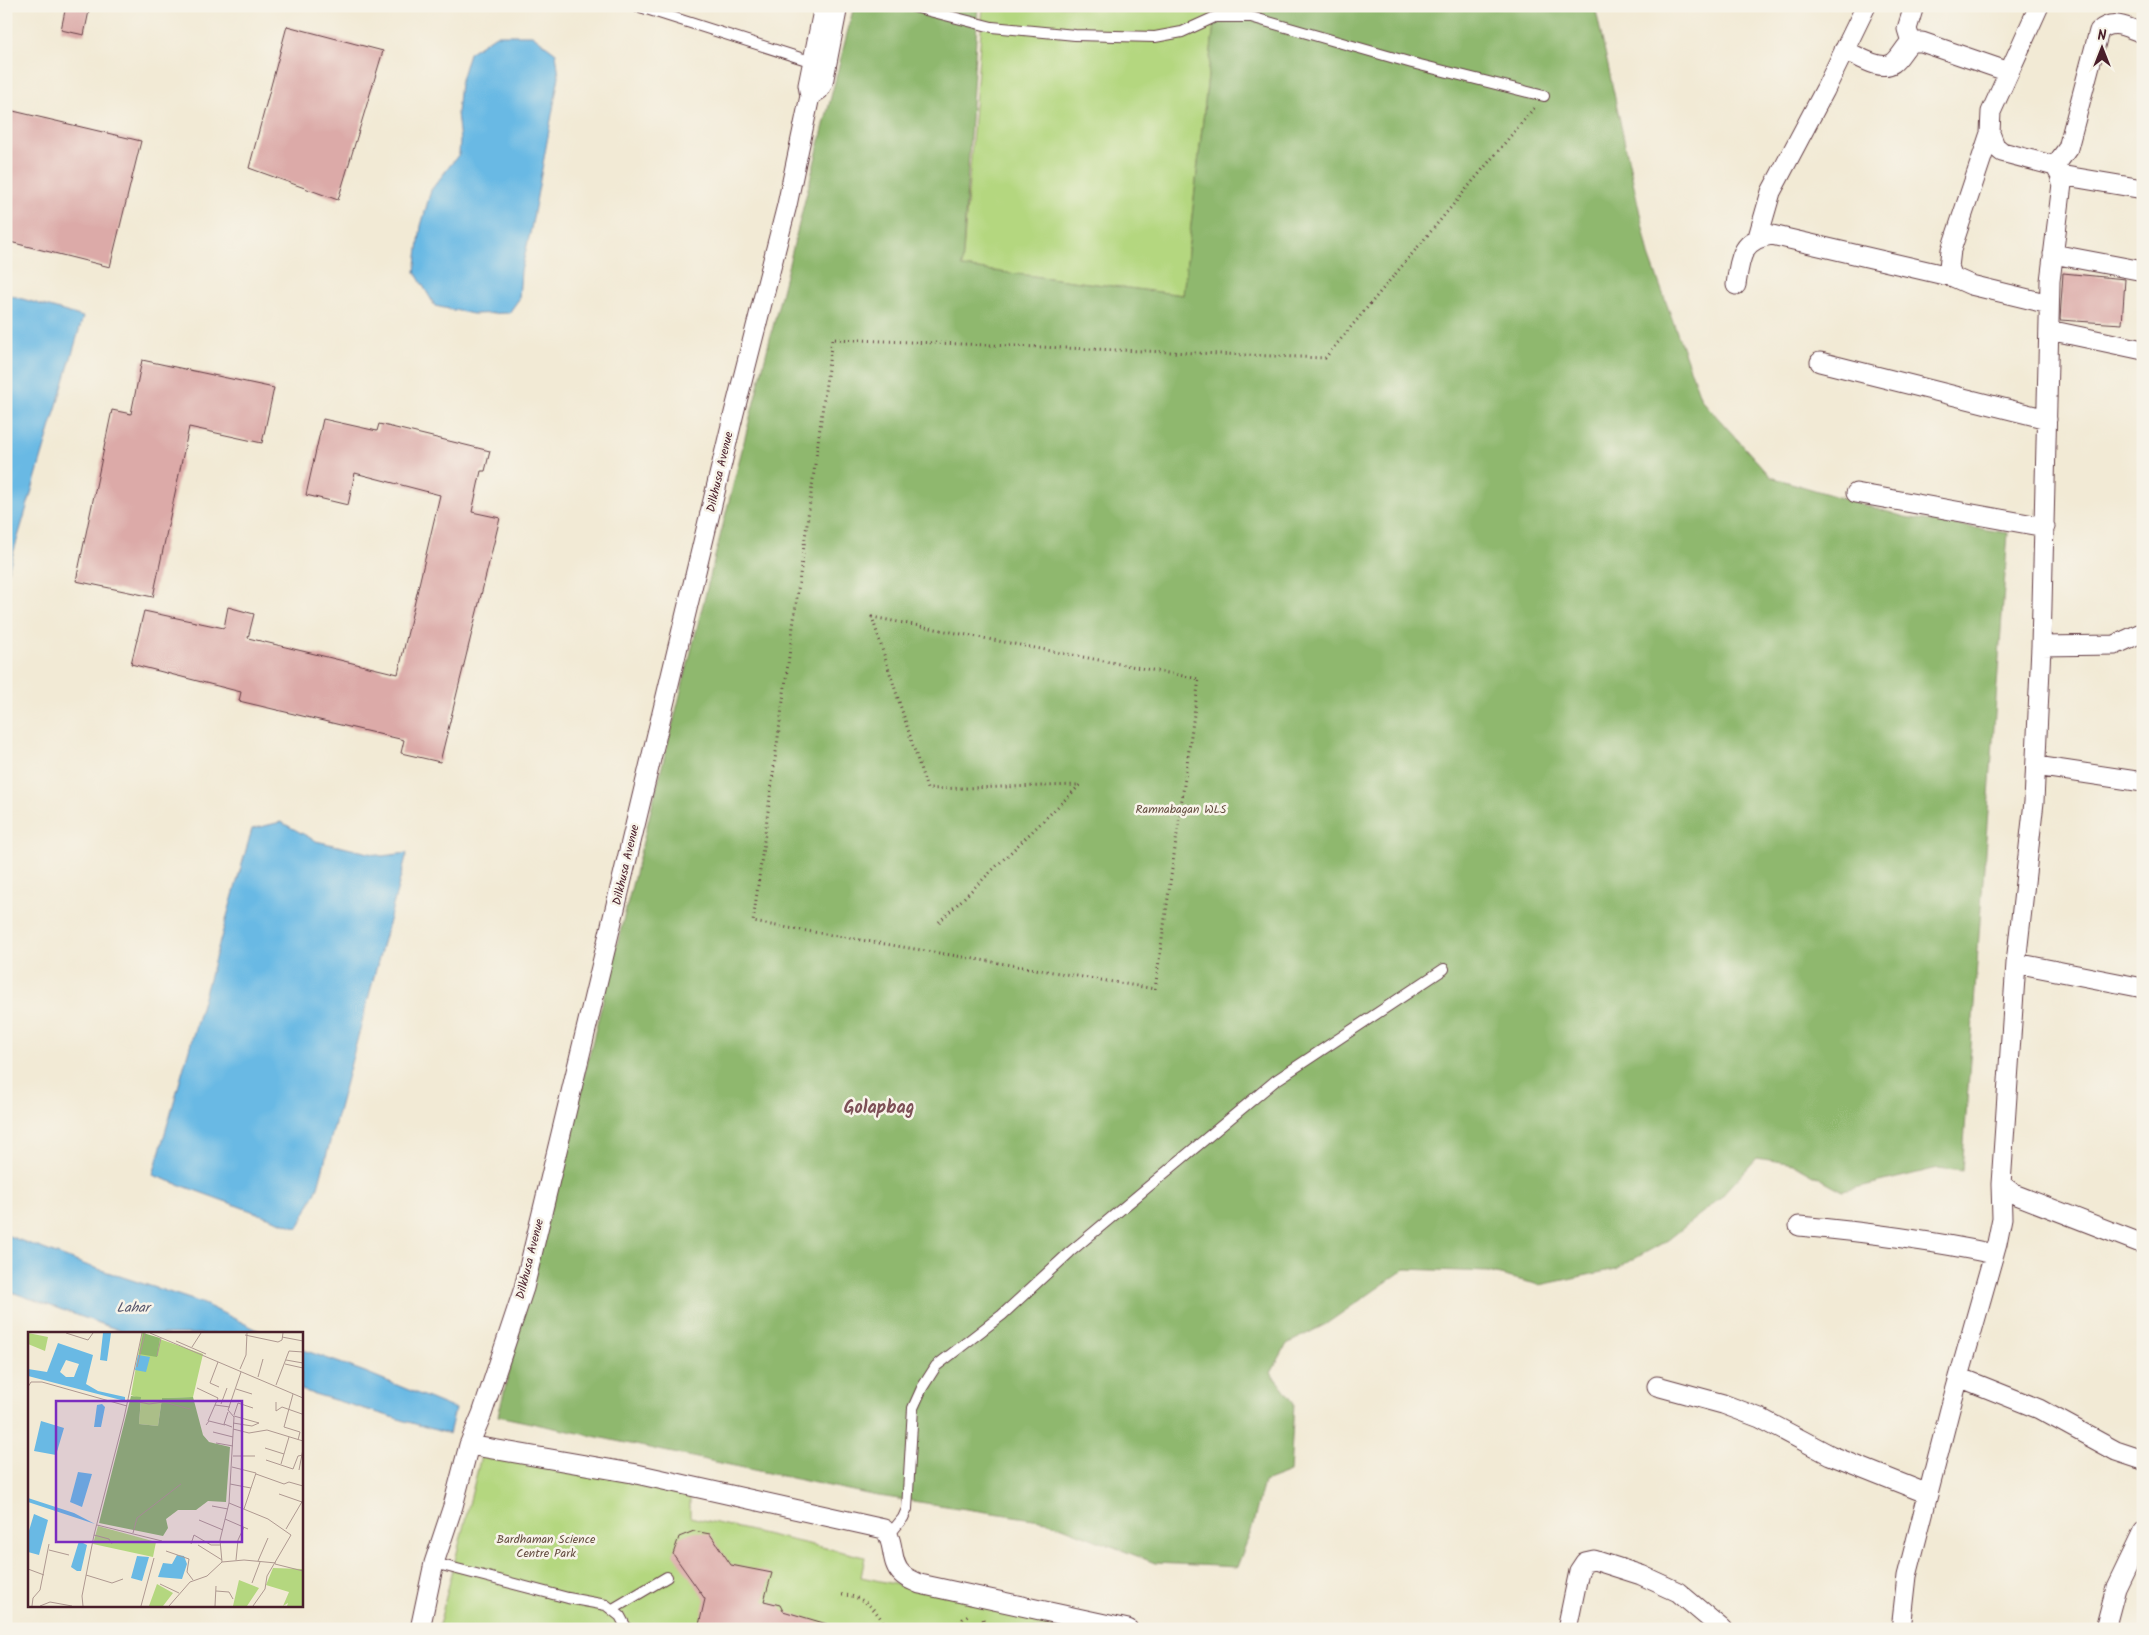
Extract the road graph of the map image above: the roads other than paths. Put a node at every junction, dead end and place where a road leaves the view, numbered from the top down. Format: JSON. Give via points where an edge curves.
{"nodes":[{"id":1,"x":638,"y":6,"type":"edge"},
{"id":2,"x":824,"y":6,"type":"edge"},
{"id":3,"x":838,"y":6,"type":"edge"},
{"id":4,"x":910,"y":6,"type":"edge"},
{"id":5,"x":1866,"y":6,"type":"edge"},
{"id":6,"x":1914,"y":6,"type":"edge"},
{"id":7,"x":2038,"y":6,"type":"edge"},
{"id":8,"x":2143,"y":33,"type":"edge"},
{"id":9,"x":1911,"y":42,"type":"junction"},
{"id":10,"x":1844,"y":50,"type":"junction"},
{"id":11,"x":813,"y":62,"type":"junction"},
{"id":12,"x":2009,"y":72,"type":"junction"},
{"id":13,"x":810,"y":96,"type":"junction"},
{"id":14,"x":1544,"y":96,"type":"road end"},
{"id":15,"x":1990,"y":133,"type":"junction"},
{"id":16,"x":2058,"y":170,"type":"junction"},
{"id":17,"x":2143,"y":189,"type":"edge"},
{"id":18,"x":1758,"y":237,"type":"junction"},
{"id":19,"x":2053,"y":254,"type":"junction"},
{"id":20,"x":2143,"y":271,"type":"edge"},
{"id":21,"x":1953,"y":277,"type":"junction"},
{"id":22,"x":1736,"y":286,"type":"dead end"},
{"id":23,"x":2049,"y":304,"type":"junction"},
{"id":24,"x":2048,"y":330,"type":"junction"},
{"id":25,"x":2143,"y":350,"type":"edge"},
{"id":26,"x":1820,"y":362,"type":"dead end"},
{"id":27,"x":2047,"y":419,"type":"junction"},
{"id":28,"x":1856,"y":493,"type":"dead end"},
{"id":29,"x":2045,"y":526,"type":"junction"},
{"id":30,"x":2143,"y":632,"type":"edge"},
{"id":31,"x":2041,"y":646,"type":"junction"},
{"id":32,"x":2036,"y":766,"type":"junction"},
{"id":33,"x":2143,"y":782,"type":"edge"},
{"id":34,"x":2016,"y":963,"type":"junction"},
{"id":35,"x":1444,"y":969,"type":"dead end"},
{"id":36,"x":2143,"y":988,"type":"edge"},
{"id":37,"x":2000,"y":1184,"type":"junction"},
{"id":38,"x":1799,"y":1226,"type":"dead end"},
{"id":39,"x":2143,"y":1244,"type":"edge"},
{"id":40,"x":1994,"y":1254,"type":"junction"},
{"id":41,"x":1959,"y":1377,"type":"junction"},
{"id":42,"x":1657,"y":1386,"type":"dead end"},
{"id":43,"x":469,"y":1445,"type":"junction"},
{"id":44,"x":2143,"y":1460,"type":"edge"},
{"id":45,"x":1928,"y":1494,"type":"junction"},
{"id":46,"x":2143,"y":1532,"type":"edge"},
{"id":47,"x":889,"y":1535,"type":"junction"},
{"id":48,"x":434,"y":1563,"type":"junction"},
{"id":49,"x":667,"y":1577,"type":"dead end"},
{"id":50,"x":613,"y":1609,"type":"junction"},
{"id":51,"x":420,"y":1629,"type":"edge"},
{"id":52,"x":627,"y":1629,"type":"edge"},
{"id":53,"x":1128,"y":1629,"type":"edge"},
{"id":54,"x":1566,"y":1629,"type":"edge"},
{"id":55,"x":1722,"y":1629,"type":"edge"},
{"id":56,"x":1901,"y":1629,"type":"edge"},
{"id":57,"x":2104,"y":1629,"type":"edge"}],
"edges":[{"from":1,"to":11,"type":"lane"},
{"from":2,"to":11,"type":"street","name":"Dilkhusa Avenue"},
{"from":3,"to":13,"type":"street","name":"Dilkhusa Avenue","via":[[823,83]]},
{"from":4,"to":14,"type":"lane","via":[[992,27],[1075,35],[1156,37],[1182,32],[1214,16],[1252,16],[1412,63]]},
{"from":5,"to":10,"type":"street"},
{"from":6,"to":9,"type":"street","via":[[1908,29]]},
{"from":7,"to":12,"type":"street"},
{"from":8,"to":16,"type":"street","via":[[2112,23],[2100,31],[2068,148]]},
{"from":9,"to":10,"type":"street","via":[[1887,66]]},
{"from":9,"to":12,"type":"street","via":[[1922,42]]},
{"from":10,"to":18,"type":"street","via":[[1771,192]]},
{"from":11,"to":13,"type":"street","name":"Dilkhusa Avenue","via":[[808,85]]},
{"from":12,"to":15,"type":"street","via":[[1991,112]]},
{"from":13,"to":43,"type":"street","name":"Dilkhusa Avenue","via":[[787,205],[524,1288]]},
{"from":15,"to":16,"type":"street","via":[[1995,146],[2002,152]]},
{"from":15,"to":21,"type":"street","via":[[1951,250],[1949,267]]},
{"from":16,"to":17,"type":"street"},
{"from":16,"to":19,"type":"street","via":[[2062,184]]},
{"from":18,"to":21,"type":"street","via":[[1772,235]]},
{"from":18,"to":22,"type":"street","via":[[1744,249]]},
{"from":19,"to":20,"type":"street"},
{"from":19,"to":23,"type":"street"},
{"from":21,"to":23,"type":"street","via":[[1972,285]]},
{"from":23,"to":24,"type":"street"},
{"from":24,"to":25,"type":"street"},
{"from":24,"to":27,"type":"street"},
{"from":26,"to":27,"type":"street"},
{"from":27,"to":29,"type":"street"},
{"from":28,"to":29,"type":"street"},
{"from":29,"to":31,"type":"street"},
{"from":30,"to":31,"type":"street","via":[[2115,645]]},
{"from":31,"to":32,"type":"street"},
{"from":32,"to":33,"type":"street"},
{"from":32,"to":34,"type":"street"},
{"from":34,"to":36,"type":"street"},
{"from":34,"to":37,"type":"street"},
{"from":35,"to":47,"type":"lane","via":[[1275,1081],[1070,1252],[1002,1315],[936,1366],[914,1408],[907,1509]]},
{"from":37,"to":39,"type":"street","via":[[2014,1194]]},
{"from":37,"to":40,"type":"street","via":[[2002,1218]]},
{"from":38,"to":40,"type":"street","via":[[1876,1233]]},
{"from":40,"to":41,"type":"street"},
{"from":41,"to":44,"type":"street","via":[[2039,1409],[2116,1451]]},
{"from":41,"to":45,"type":"street"},
{"from":42,"to":45,"type":"street","via":[[1760,1418],[1830,1455]]},
{"from":43,"to":47,"type":"street","via":[[632,1473],[884,1530]]},
{"from":43,"to":48,"type":"street","name":"Dilkhusa Avenue"},
{"from":45,"to":56,"type":"street","via":[[1907,1576]]},
{"from":46,"to":57,"type":"street","via":[[2116,1588]]},
{"from":47,"to":53,"type":"street","via":[[896,1567],[920,1584]]},
{"from":48,"to":50,"type":"lane"},
{"from":48,"to":51,"type":"street","name":"Dilkhusa Avenue"},
{"from":49,"to":50,"type":"lane"},
{"from":50,"to":52,"type":"lane"},
{"from":54,"to":55,"type":"street","via":[[1579,1571],[1586,1562],[1594,1560],[1641,1575],[1678,1592]]}]}
